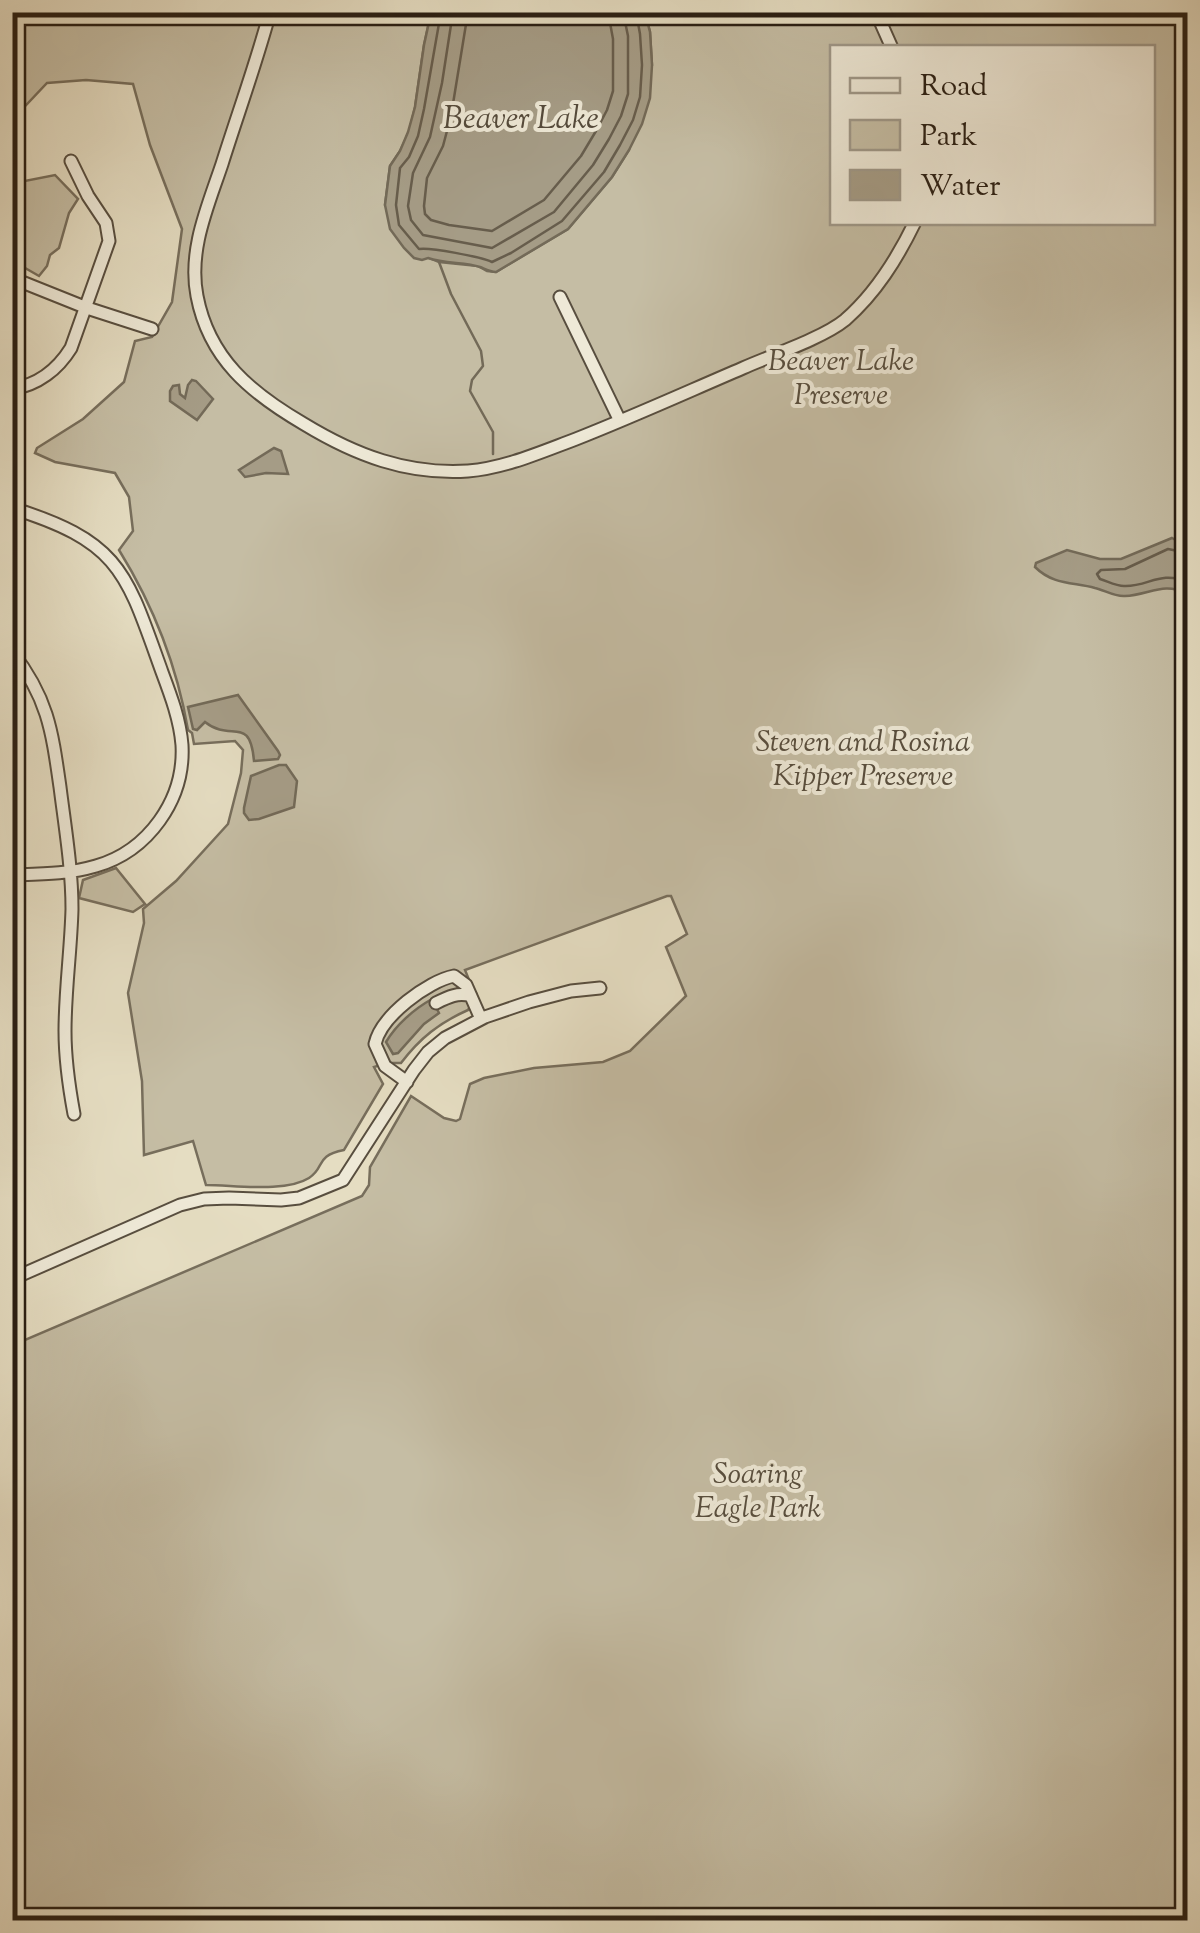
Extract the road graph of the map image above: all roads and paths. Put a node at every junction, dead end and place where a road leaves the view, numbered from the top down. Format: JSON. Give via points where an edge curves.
{"nodes":[{"id":1,"x":270,"y":12,"type":"edge"},
{"id":2,"x":876,"y":12,"type":"edge"},
{"id":3,"x":891,"y":45,"type":"edge"},
{"id":4,"x":71,"y":161,"type":"dead end"},
{"id":5,"x":912,"y":225,"type":"edge"},
{"id":6,"x":12,"y":278,"type":"edge"},
{"id":7,"x":560,"y":296,"type":"dead end"},
{"id":8,"x":87,"y":308,"type":"junction"},
{"id":9,"x":152,"y":329,"type":"dead end"},
{"id":10,"x":12,"y":389,"type":"edge"},
{"id":11,"x":620,"y":421,"type":"junction"},
{"id":12,"x":12,"y":508,"type":"edge"},
{"id":13,"x":12,"y":652,"type":"edge"},
{"id":14,"x":71,"y":872,"type":"junction"},
{"id":15,"x":12,"y":875,"type":"edge"},
{"id":16,"x":600,"y":988,"type":"dead end"},
{"id":17,"x":471,"y":996,"type":"junction"},
{"id":18,"x":436,"y":1004,"type":"dead end"},
{"id":19,"x":481,"y":1019,"type":"junction"},
{"id":20,"x":406,"y":1082,"type":"junction"},
{"id":21,"x":74,"y":1114,"type":"dead end"},
{"id":22,"x":12,"y":1279,"type":"edge"}],
"edges":[{"from":1,"to":11,"type":"street","via":[[198,235],[202,315],[233,371],[328,439],[393,465],[450,472],[492,468]]},
{"from":2,"to":3,"type":"street"},
{"from":4,"to":8,"type":"street","via":[[109,241]]},
{"from":5,"to":11,"type":"street","via":[[888,271],[842,322]]},
{"from":6,"to":8,"type":"street"},
{"from":7,"to":11,"type":"street"},
{"from":8,"to":9,"type":"street"},
{"from":8,"to":10,"type":"street","via":[[64,359],[29,386]]},
{"from":12,"to":14,"type":"street","via":[[64,526],[115,565],[138,604],[176,711],[181,766],[161,820],[122,856]]},
{"from":13,"to":14,"type":"street","via":[[49,719]]},
{"from":14,"to":15,"type":"street"},
{"from":14,"to":21,"type":"street","via":[[65,1030]]},
{"from":16,"to":19,"type":"street","via":[[571,990]]},
{"from":17,"to":18,"type":"street","via":[[454,994]]},
{"from":17,"to":19,"type":"street"},
{"from":17,"to":20,"type":"street","via":[[462,981],[449,976],[380,1030],[376,1044],[384,1066]]},
{"from":19,"to":20,"type":"street","via":[[428,1052]]},
{"from":20,"to":22,"type":"street","via":[[344,1180],[300,1198],[204,1199],[180,1206]]}]}
